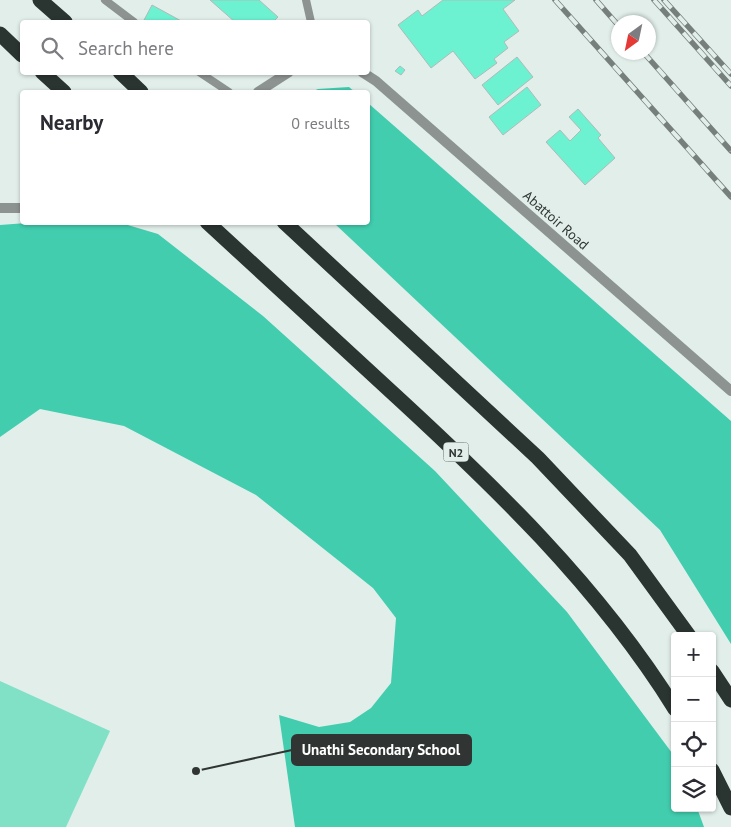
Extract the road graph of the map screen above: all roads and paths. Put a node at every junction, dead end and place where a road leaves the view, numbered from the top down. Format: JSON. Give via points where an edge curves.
{"nodes":[{"id":1,"x":40,"y":0,"type":"edge"},
{"id":2,"x":105,"y":0,"type":"edge"},
{"id":3,"x":306,"y":0,"type":"edge"},
{"id":4,"x":63,"y":20,"type":"edge"},
{"id":5,"x":131,"y":20,"type":"edge"},
{"id":6,"x":311,"y":20,"type":"edge"},
{"id":7,"x":0,"y":34,"type":"edge"},
{"id":8,"x":20,"y":53,"type":"edge"},
{"id":9,"x":45,"y":75,"type":"edge"},
{"id":10,"x":123,"y":75,"type":"edge"},
{"id":11,"x":204,"y":75,"type":"edge"},
{"id":12,"x":284,"y":75,"type":"edge"},
{"id":13,"x":367,"y":75,"type":"edge"},
{"id":14,"x":62,"y":90,"type":"edge"},
{"id":15,"x":139,"y":90,"type":"edge"},
{"id":16,"x":226,"y":90,"type":"edge"},
{"id":17,"x":261,"y":90,"type":"edge"},
{"id":18,"x":0,"y":208,"type":"edge"},
{"id":19,"x":20,"y":208,"type":"edge"},
{"id":20,"x":209,"y":225,"type":"edge"},
{"id":21,"x":287,"y":225,"type":"edge"},
{"id":22,"x":731,"y":391,"type":"edge"},
{"id":23,"x":686,"y":632,"type":"edge"},
{"id":24,"x":716,"y":677,"type":"edge"},
{"id":25,"x":731,"y":700,"type":"edge"},
{"id":26,"x":671,"y":703,"type":"edge"},
{"id":27,"x":716,"y":778,"type":"edge"},
{"id":28,"x":731,"y":808,"type":"edge"}],
"edges":[{"from":1,"to":4,"type":"highway"},
{"from":2,"to":5,"type":"lane"},
{"from":3,"to":6,"type":"lane"},
{"from":7,"to":8,"type":"highway"},
{"from":9,"to":14,"type":"highway"},
{"from":10,"to":15,"type":"highway"},
{"from":11,"to":16,"type":"lane"},
{"from":12,"to":17,"type":"street"},
{"from":13,"to":22,"type":"street","name":"Abattoir Road"},
{"from":18,"to":19,"type":"street"},
{"from":20,"to":26,"type":"highway","number":"N2","via":[[522,516],[603,608]]},
{"from":21,"to":23,"type":"highway","via":[[538,458],[630,556]]},
{"from":24,"to":25,"type":"highway"},
{"from":27,"to":28,"type":"highway"}]}
